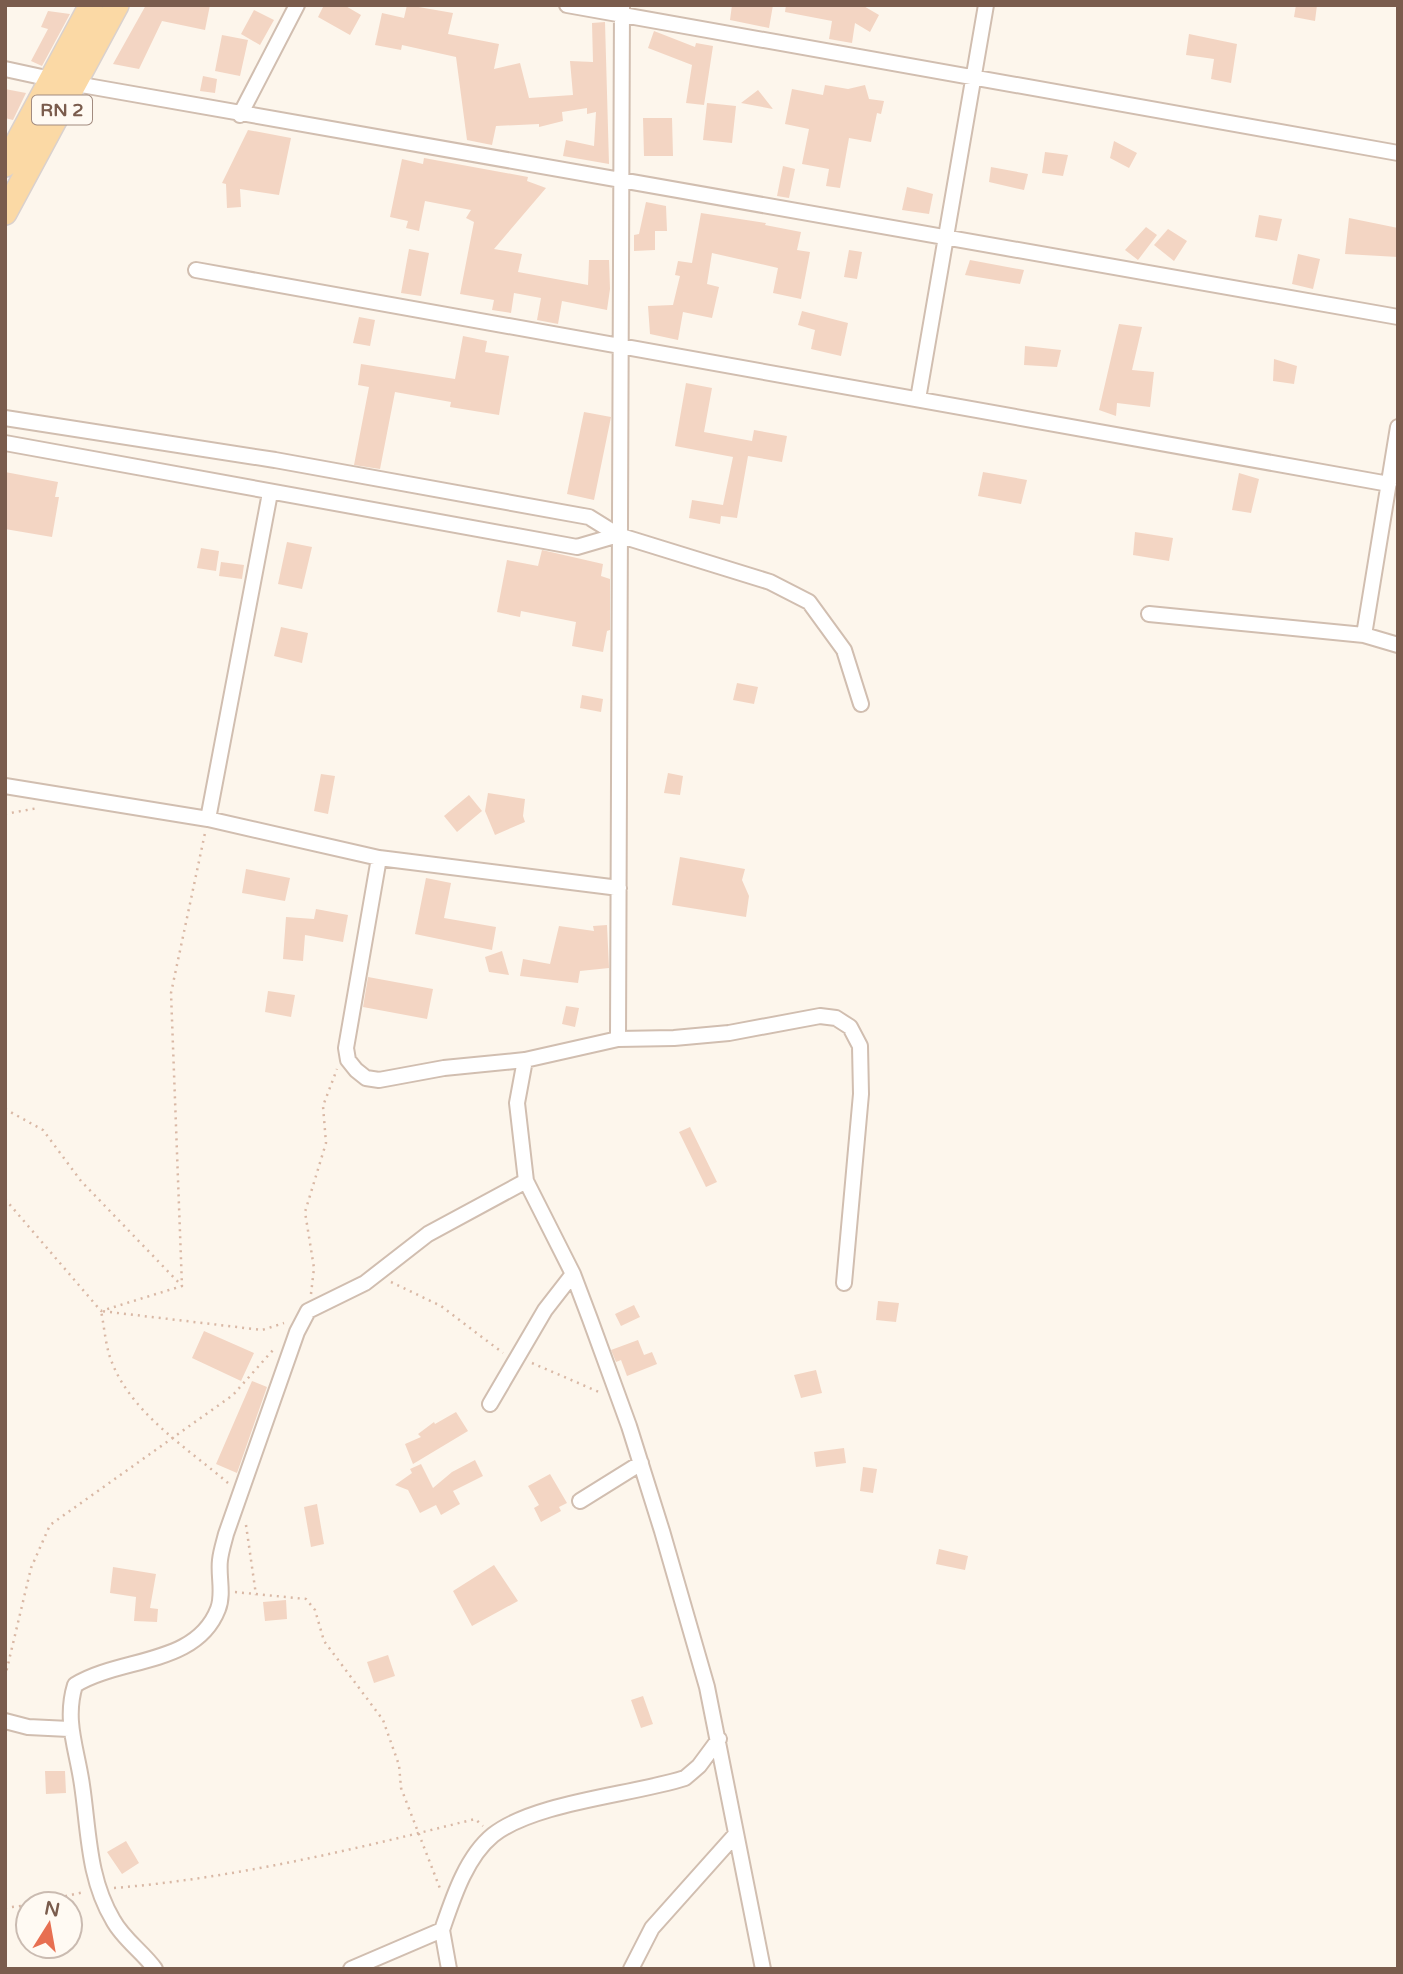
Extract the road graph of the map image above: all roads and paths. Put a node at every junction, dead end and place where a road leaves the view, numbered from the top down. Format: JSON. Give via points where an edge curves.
{"nodes":[{"id":1,"x":91,"y":5,"type":"edge"},
{"id":2,"x":117,"y":5,"type":"edge"},
{"id":3,"x":297,"y":5,"type":"edge"},
{"id":4,"x":566,"y":5,"type":"edge"},
{"id":5,"x":986,"y":5,"type":"edge"},
{"id":6,"x":622,"y":10,"type":"edge"},
{"id":7,"x":5,"y":69,"type":"edge"},
{"id":8,"x":973,"y":76,"type":"junction"},
{"id":9,"x":51,"y":79,"type":"junction"},
{"id":10,"x":76,"y":84,"type":"junction"},
{"id":11,"x":240,"y":115,"type":"junction"},
{"id":12,"x":1398,"y":153,"type":"edge"},
{"id":13,"x":5,"y":165,"type":"edge"},
{"id":14,"x":619,"y":180,"type":"junction"},
{"id":15,"x":5,"y":213,"type":"edge"},
{"id":16,"x":948,"y":238,"type":"junction"},
{"id":17,"x":196,"y":270,"type":"dead end"},
{"id":18,"x":1398,"y":317,"type":"edge"},
{"id":19,"x":620,"y":347,"type":"junction"},
{"id":20,"x":919,"y":399,"type":"junction"},
{"id":21,"x":5,"y":418,"type":"edge"},
{"id":22,"x":1398,"y":427,"type":"edge"},
{"id":23,"x":5,"y":443,"type":"edge"},
{"id":24,"x":1389,"y":484,"type":"junction"},
{"id":25,"x":270,"y":492,"type":"junction"},
{"id":26,"x":618,"y":535,"type":"junction"},
{"id":27,"x":1149,"y":614,"type":"dead end"},
{"id":28,"x":1364,"y":635,"type":"junction"},
{"id":29,"x":1398,"y":645,"type":"edge"},
{"id":30,"x":861,"y":704,"type":"dead end"},
{"id":31,"x":5,"y":786,"type":"edge"},
{"id":32,"x":208,"y":818,"type":"junction"},
{"id":33,"x":379,"y":858,"type":"junction"},
{"id":34,"x":619,"y":887,"type":"junction"},
{"id":35,"x":618,"y":1039,"type":"junction"},
{"id":36,"x":346,"y":1048,"type":"junction"},
{"id":37,"x":525,"y":1060,"type":"junction"},
{"id":38,"x":5,"y":1109,"type":"edge"},
{"id":39,"x":526,"y":1181,"type":"junction"},
{"id":40,"x":5,"y":1199,"type":"edge"},
{"id":41,"x":573,"y":1274,"type":"junction"},
{"id":42,"x":844,"y":1283,"type":"dead end"},
{"id":43,"x":182,"y":1286,"type":"junction"},
{"id":44,"x":101,"y":1311,"type":"junction"},
{"id":45,"x":308,"y":1311,"type":"junction"},
{"id":46,"x":275,"y":1348,"type":"dead end"},
{"id":47,"x":490,"y":1404,"type":"dead end"},
{"id":48,"x":172,"y":1437,"type":"junction"},
{"id":49,"x":641,"y":1463,"type":"junction"},
{"id":50,"x":241,"y":1494,"type":"junction"},
{"id":51,"x":580,"y":1501,"type":"dead end"},
{"id":52,"x":221,"y":1590,"type":"junction"},
{"id":53,"x":256,"y":1595,"type":"junction"},
{"id":54,"x":5,"y":1677,"type":"edge"},
{"id":55,"x":5,"y":1721,"type":"edge"},
{"id":56,"x":69,"y":1729,"type":"junction"},
{"id":57,"x":719,"y":1739,"type":"junction"},
{"id":58,"x":420,"y":1833,"type":"junction"},
{"id":59,"x":736,"y":1834,"type":"junction"},
{"id":60,"x":493,"y":1835,"type":"junction"},
{"id":61,"x":98,"y":1889,"type":"junction"},
{"id":62,"x":84,"y":1892,"type":"edge"},
{"id":63,"x":450,"y":1906,"type":"junction"},
{"id":64,"x":442,"y":1930,"type":"junction"},
{"id":65,"x":155,"y":1969,"type":"edge"},
{"id":66,"x":351,"y":1969,"type":"edge"},
{"id":67,"x":449,"y":1969,"type":"edge"},
{"id":68,"x":631,"y":1969,"type":"edge"},
{"id":69,"x":763,"y":1969,"type":"edge"}],
"edges":[{"from":1,"to":9,"type":"main road","number":"RN 2"},
{"from":2,"to":10,"type":"main road","number":"RN 2"},
{"from":3,"to":11,"type":"street"},
{"from":4,"to":6,"type":"street"},
{"from":5,"to":8,"type":"street"},
{"from":6,"to":8,"type":"street"},
{"from":6,"to":14,"type":"street"},
{"from":7,"to":9,"type":"street"},
{"from":8,"to":12,"type":"street"},
{"from":8,"to":16,"type":"street"},
{"from":9,"to":13,"type":"main road","number":"RN 2"},
{"from":10,"to":11,"type":"street"},
{"from":10,"to":15,"type":"main road","number":"RN 2"},
{"from":11,"to":14,"type":"street"},
{"from":14,"to":16,"type":"street"},
{"from":14,"to":19,"type":"street"},
{"from":16,"to":18,"type":"street"},
{"from":16,"to":20,"type":"street"},
{"from":17,"to":19,"type":"street"},
{"from":19,"to":20,"type":"street"},
{"from":19,"to":26,"type":"street"},
{"from":20,"to":24,"type":"street"},
{"from":21,"to":26,"type":"street","via":[[275,460],[589,517]]},
{"from":22,"to":24,"type":"street"},
{"from":23,"to":25,"type":"street"},
{"from":24,"to":28,"type":"street"},
{"from":25,"to":26,"type":"street","via":[[577,547]]},
{"from":25,"to":32,"type":"street"},
{"from":26,"to":30,"type":"street","via":[[770,582],[809,603],[844,650]]},
{"from":26,"to":34,"type":"street"},
{"from":27,"to":28,"type":"street"},
{"from":28,"to":29,"type":"street"},
{"from":31,"to":32,"type":"street"},
{"from":32,"to":33,"type":"street"},
{"from":32,"to":43,"type":"path","via":[[171,993]]},
{"from":33,"to":34,"type":"street"},
{"from":33,"to":36,"type":"street"},
{"from":34,"to":35,"type":"street"},
{"from":35,"to":37,"type":"street"},
{"from":35,"to":42,"type":"street","via":[[715,1034],[820,1016],[836,1018],[850,1027],[860,1046],[861,1094]]},
{"from":36,"to":37,"type":"street","via":[[356,1070],[379,1080]]},
{"from":36,"to":45,"type":"path","via":[[323,1106],[326,1143],[305,1213],[314,1268]]},
{"from":37,"to":39,"type":"street","via":[[517,1103]]},
{"from":38,"to":43,"type":"path","via":[[43,1130],[81,1181]]},
{"from":39,"to":41,"type":"street"},
{"from":39,"to":45,"type":"street","via":[[428,1234],[365,1283]]},
{"from":40,"to":44,"type":"path"},
{"from":41,"to":47,"type":"street","via":[[545,1310]]},
{"from":41,"to":49,"type":"street"},
{"from":43,"to":44,"type":"path"},
{"from":44,"to":45,"type":"path","via":[[262,1330]]},
{"from":44,"to":48,"type":"path","via":[[109,1355],[131,1395]]},
{"from":45,"to":50,"type":"street","via":[[296,1332]]},
{"from":46,"to":48,"type":"path","via":[[233,1395]]},
{"from":48,"to":50,"type":"path"},
{"from":48,"to":54,"type":"path","via":[[50,1525],[31,1568]]},
{"from":49,"to":51,"type":"street"},
{"from":49,"to":57,"type":"street"},
{"from":50,"to":52,"type":"street","via":[[220,1560]]},
{"from":50,"to":53,"type":"path"},
{"from":52,"to":53,"type":"path"},
{"from":52,"to":56,"type":"street","via":[[219,1608],[200,1638],[152,1660],[96,1672],[75,1685]]},
{"from":53,"to":58,"type":"path","via":[[306,1599],[315,1610],[324,1641],[383,1720],[399,1765],[401,1788]]},
{"from":55,"to":56,"type":"street"},
{"from":56,"to":61,"type":"street"},
{"from":57,"to":59,"type":"street"},
{"from":57,"to":60,"type":"street","via":[[685,1778],[529,1817]]},
{"from":58,"to":60,"type":"path","via":[[474,1819]]},
{"from":58,"to":61,"type":"path","via":[[205,1879]]},
{"from":58,"to":63,"type":"path","via":[[432,1874]]},
{"from":59,"to":68,"type":"street","via":[[652,1928]]},
{"from":59,"to":69,"type":"street"},
{"from":60,"to":63,"type":"street","via":[[467,1868]]},
{"from":61,"to":62,"type":"path"},
{"from":61,"to":65,"type":"street","via":[[113,1921]]},
{"from":63,"to":64,"type":"street"},
{"from":64,"to":66,"type":"street"},
{"from":64,"to":67,"type":"street"}]}
